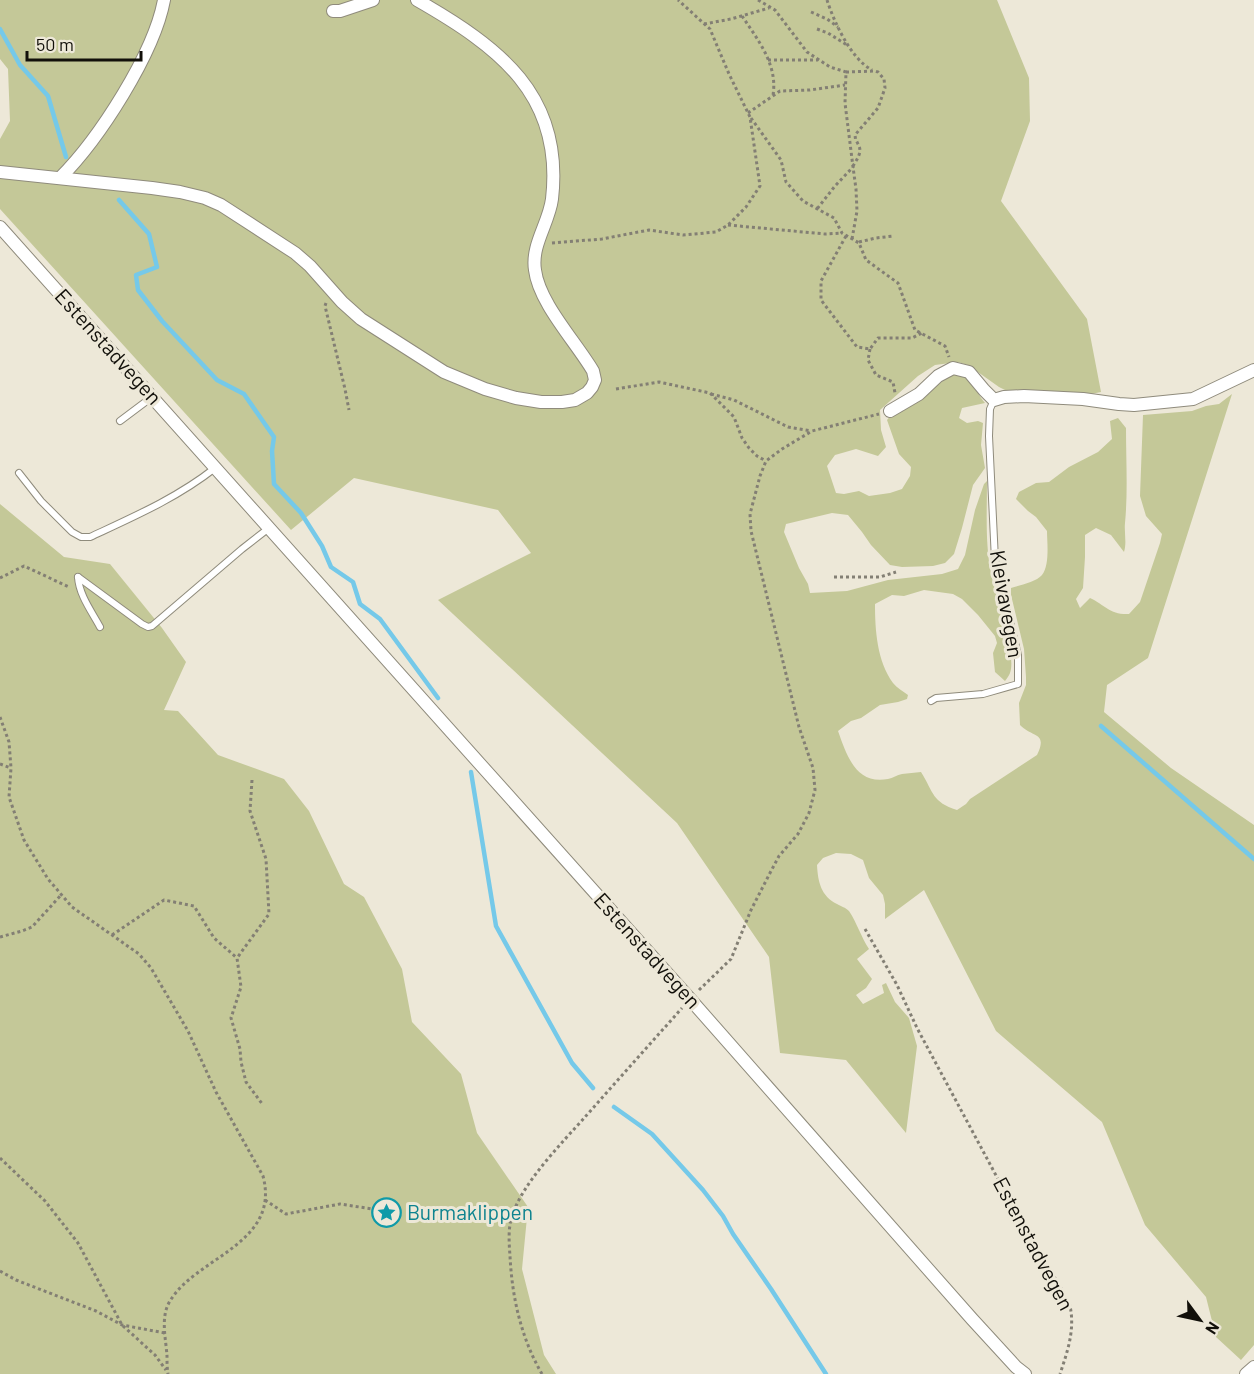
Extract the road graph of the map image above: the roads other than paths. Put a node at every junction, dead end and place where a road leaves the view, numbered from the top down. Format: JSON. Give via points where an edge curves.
{"nodes":[{"id":1,"x":164,"y":0,"type":"edge"},
{"id":2,"x":373,"y":0,"type":"edge"},
{"id":3,"x":417,"y":0,"type":"edge"},
{"id":4,"x":333,"y":12,"type":"dead end"},
{"id":5,"x":0,"y":172,"type":"edge"},
{"id":6,"x":60,"y":178,"type":"junction"},
{"id":7,"x":0,"y":227,"type":"edge"},
{"id":8,"x":1254,"y":370,"type":"edge"},
{"id":9,"x":152,"y":397,"type":"junction"},
{"id":10,"x":994,"y":400,"type":"junction"},
{"id":11,"x":894,"y":409,"type":"road end"},
{"id":12,"x":120,"y":421,"type":"dead end"},
{"id":13,"x":215,"y":468,"type":"junction"},
{"id":14,"x":19,"y":473,"type":"dead end"},
{"id":15,"x":269,"y":528,"type":"junction"},
{"id":16,"x":100,"y":627,"type":"dead end"},
{"id":17,"x":931,"y":700,"type":"dead end"},
{"id":18,"x":1254,"y":1367,"type":"edge"},
{"id":19,"x":1025,"y":1374,"type":"edge"},
{"id":20,"x":1246,"y":1374,"type":"edge"}],
"edges":[{"from":1,"to":6,"type":"street","via":[[153,36],[127,85],[85,150]]},
{"from":2,"to":4,"type":"street"},
{"from":3,"to":6,"type":"street","via":[[502,59],[530,90],[549,131],[552,204],[535,253],[534,268],[547,302],[593,371],[592,387],[575,400],[541,402],[516,398],[444,372],[361,319],[295,253],[205,198]]},
{"from":5,"to":6,"type":"street"},
{"from":7,"to":9,"type":"street","name":"Estenstadvegen"},
{"from":8,"to":10,"type":"street","via":[[1193,399],[1134,405],[1024,396]]},
{"from":9,"to":12,"type":"lane"},
{"from":9,"to":13,"type":"street","name":"Estenstadvegen"},
{"from":10,"to":11,"type":"street","via":[[969,372],[953,368]]},
{"from":10,"to":17,"type":"lane","name":"Kleivavegen","via":[[989,436],[995,560],[1018,655],[1018,684],[983,694]]},
{"from":13,"to":14,"type":"lane","via":[[153,508],[90,537],[72,531]]},
{"from":13,"to":15,"type":"street","name":"Estenstadvegen"},
{"from":15,"to":16,"type":"lane","via":[[152,626],[142,624],[78,577]]},
{"from":15,"to":19,"type":"street","name":"Estenstadvegen"},
{"from":18,"to":20,"type":"street"}]}
